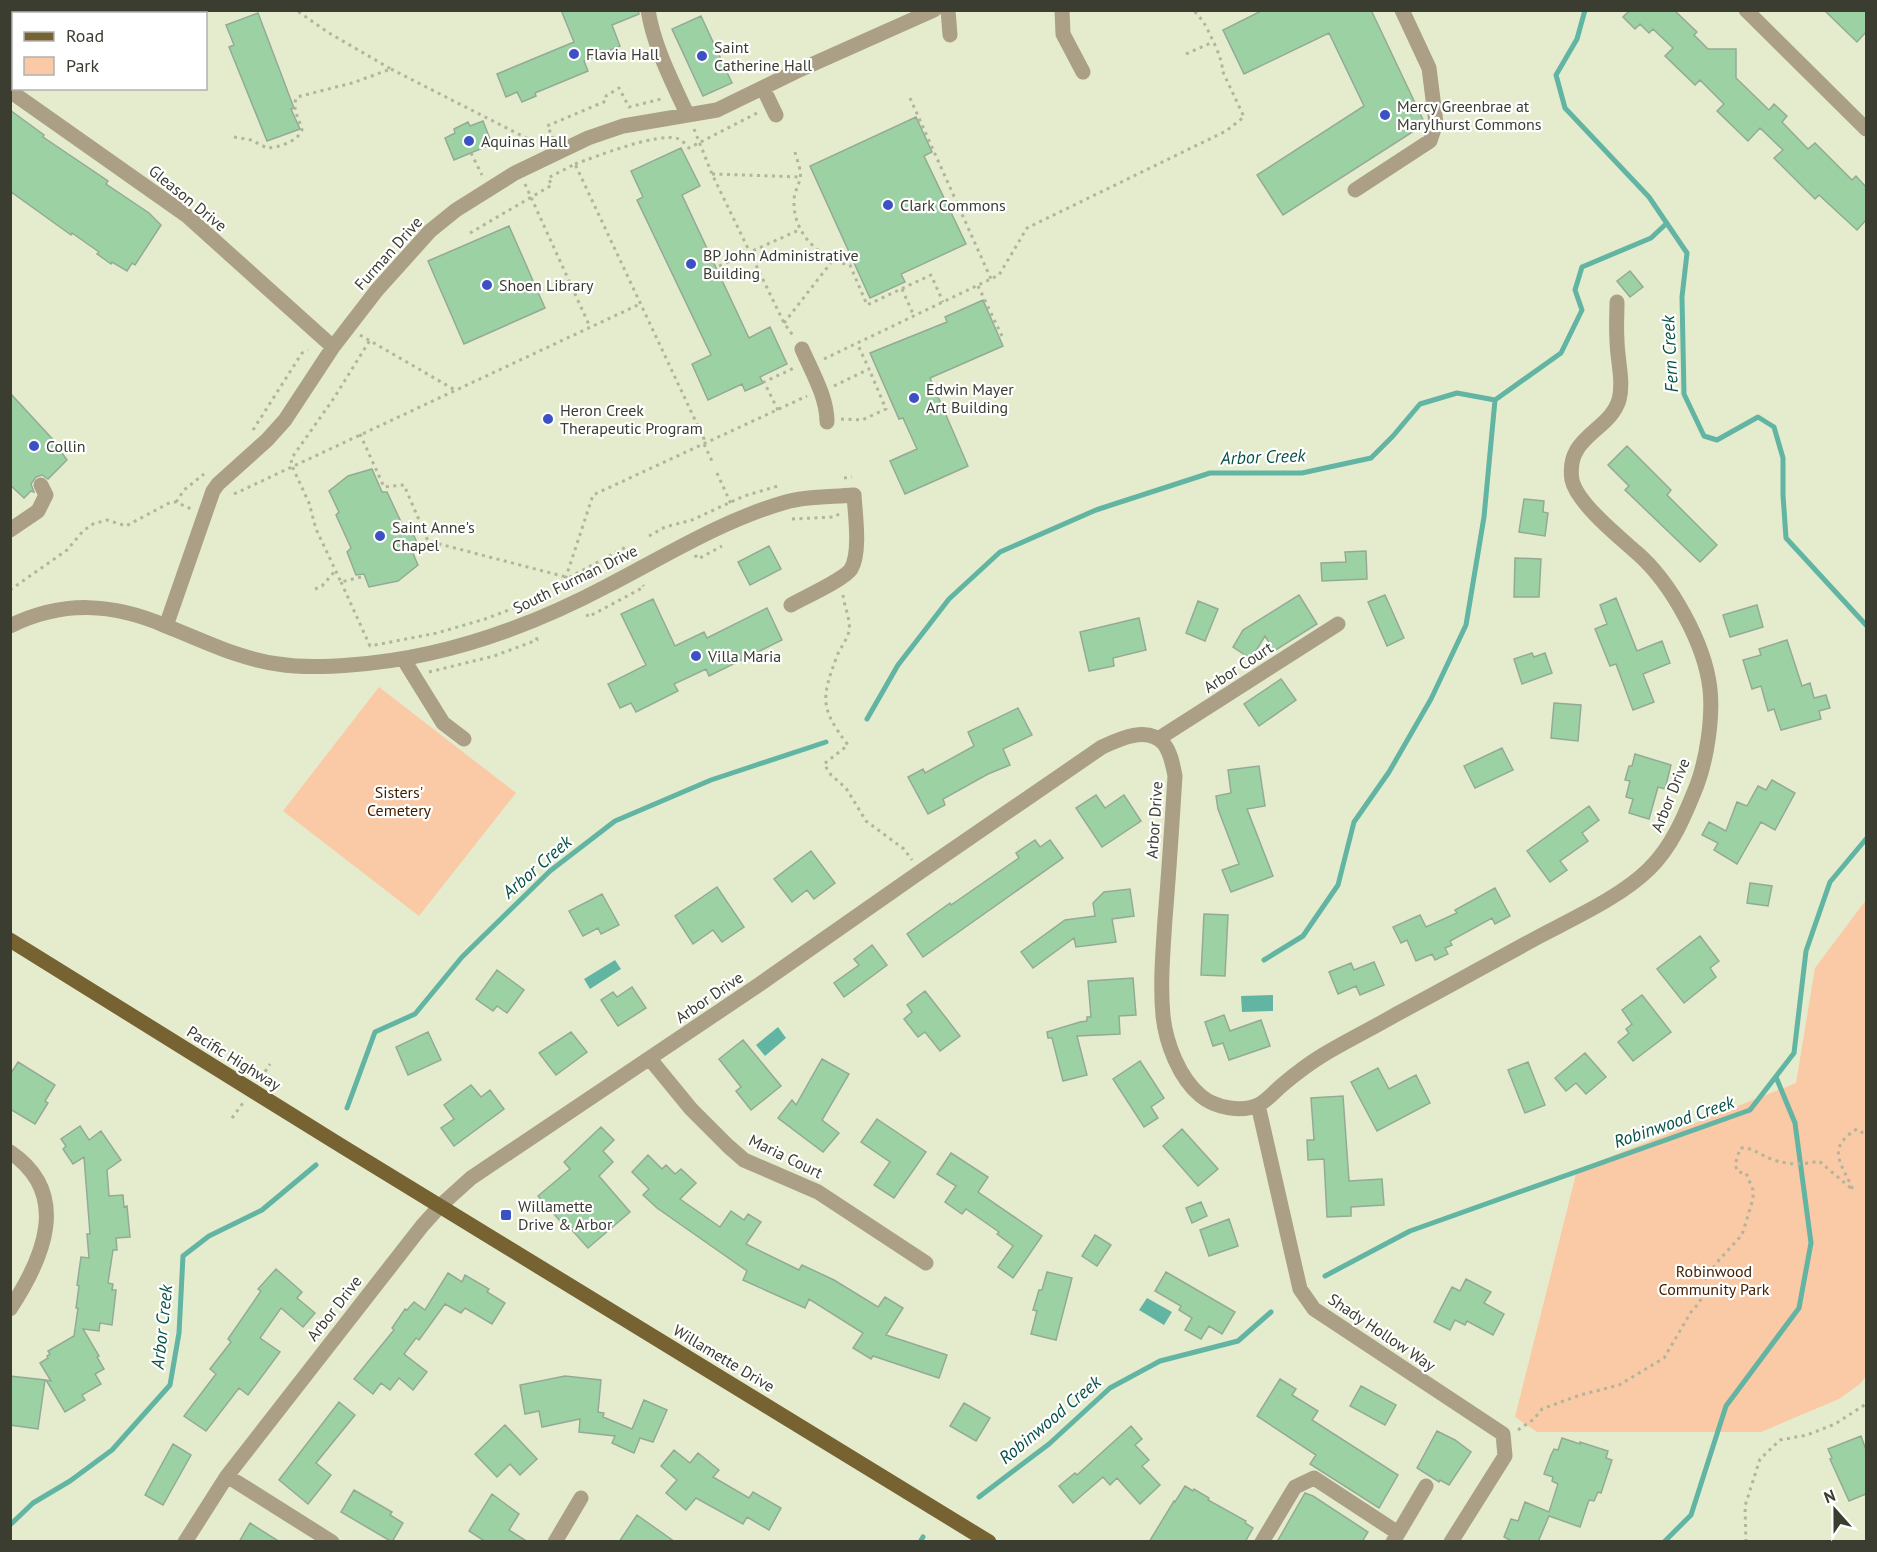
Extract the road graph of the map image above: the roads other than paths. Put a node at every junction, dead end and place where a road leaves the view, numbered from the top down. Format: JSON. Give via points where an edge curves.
{"nodes":[{"id":1,"x":648,"y":10,"type":"edge"},
{"id":2,"x":934,"y":10,"type":"edge"},
{"id":3,"x":948,"y":10,"type":"edge"},
{"id":4,"x":1062,"y":10,"type":"edge"},
{"id":5,"x":1402,"y":10,"type":"edge"},
{"id":6,"x":1746,"y":10,"type":"edge"},
{"id":7,"x":951,"y":34,"type":"dead end"},
{"id":8,"x":1083,"y":72,"type":"dead end"},
{"id":9,"x":763,"y":88,"type":"junction"},
{"id":10,"x":10,"y":91,"type":"edge"},
{"id":11,"x":773,"y":110,"type":"road end"},
{"id":12,"x":687,"y":114,"type":"junction"},
{"id":13,"x":1866,"y":129,"type":"edge"},
{"id":14,"x":1355,"y":190,"type":"dead end"},
{"id":15,"x":1617,"y":302,"type":"dead end"},
{"id":16,"x":333,"y":347,"type":"junction"},
{"id":17,"x":802,"y":349,"type":"dead end"},
{"id":18,"x":827,"y":422,"type":"dead end"},
{"id":19,"x":41,"y":485,"type":"dead end"},
{"id":20,"x":10,"y":530,"type":"edge"},
{"id":21,"x":791,"y":605,"type":"dead end"},
{"id":22,"x":1338,"y":624,"type":"dead end"},
{"id":23,"x":10,"y":626,"type":"edge"},
{"id":24,"x":166,"y":626,"type":"junction"},
{"id":25,"x":404,"y":660,"type":"junction"},
{"id":26,"x":464,"y":739,"type":"dead end"},
{"id":27,"x":1158,"y":739,"type":"junction"},
{"id":28,"x":10,"y":940,"type":"edge"},
{"id":29,"x":650,"y":1059,"type":"junction"},
{"id":30,"x":1258,"y":1105,"type":"junction"},
{"id":31,"x":10,"y":1152,"type":"edge"},
{"id":32,"x":440,"y":1206,"type":"junction"},
{"id":33,"x":926,"y":1263,"type":"dead end"},
{"id":34,"x":10,"y":1309,"type":"edge"},
{"id":35,"x":226,"y":1476,"type":"junction"},
{"id":36,"x":1426,"y":1486,"type":"dead end"},
{"id":37,"x":581,"y":1498,"type":"dead end"},
{"id":38,"x":1396,"y":1537,"type":"edge"},
{"id":39,"x":185,"y":1542,"type":"edge"},
{"id":40,"x":333,"y":1542,"type":"edge"},
{"id":41,"x":555,"y":1542,"type":"edge"},
{"id":42,"x":989,"y":1542,"type":"edge"},
{"id":43,"x":1262,"y":1542,"type":"edge"},
{"id":44,"x":1451,"y":1542,"type":"edge"}],
"edges":[{"from":1,"to":12,"type":"street"},
{"from":2,"to":9,"type":"street","name":"Furman Drive"},
{"from":3,"to":7,"type":"street"},
{"from":4,"to":8,"type":"street","via":[[1064,34]]},
{"from":5,"to":14,"type":"street","via":[[1429,68],[1436,123],[1430,141]]},
{"from":6,"to":13,"type":"street"},
{"from":9,"to":11,"type":"street"},
{"from":9,"to":12,"type":"street","name":"Furman Drive","via":[[717,110]]},
{"from":10,"to":16,"type":"street","name":"Gleason Drive","via":[[186,215]]},
{"from":12,"to":16,"type":"street","name":"Furman Drive","via":[[623,126],[588,138],[515,173],[456,210],[402,261]]},
{"from":15,"to":30,"type":"street","name":"Arbor Drive","via":[[1620,398],[1613,412],[1575,452],[1573,484],[1585,503],[1640,555],[1674,599],[1701,656],[1710,687],[1703,764],[1678,828],[1666,850],[1647,871],[1619,891],[1322,1056]]},
{"from":16,"to":24,"type":"street","name":"Furman Drive","via":[[285,420],[213,491]]},
{"from":17,"to":18,"type":"street","via":[[821,391]]},
{"from":19,"to":20,"type":"street","via":[[46,495],[38,511]]},
{"from":21,"to":25,"type":"street","name":"South Furman Drive","via":[[851,569],[856,551],[854,495],[789,501],[758,511],[686,543],[547,615],[494,636]]},
{"from":22,"to":27,"type":"street","name":"Arbor Court"},
{"from":23,"to":24,"type":"street","via":[[43,614],[91,607],[125,610]]},
{"from":24,"to":25,"type":"street","name":"South Furman Drive","via":[[276,664],[340,666]]},
{"from":25,"to":26,"type":"street","via":[[443,723]]},
{"from":27,"to":29,"type":"street","name":"Arbor Drive","via":[[1131,735],[1102,747]]},
{"from":27,"to":30,"type":"street","name":"Arbor Drive","via":[[1170,755],[1175,776],[1162,975],[1163,1018],[1169,1041],[1184,1077],[1198,1094],[1221,1106]]},
{"from":28,"to":32,"type":"main road","name":"Pacific Highway"},
{"from":29,"to":32,"type":"street","name":"Arbor Drive","via":[[471,1178]]},
{"from":29,"to":33,"type":"street","name":"Maria Court","via":[[691,1109],[744,1160],[818,1192]]},
{"from":30,"to":44,"type":"street","name":"Shady Hollow Way","via":[[1300,1289],[1314,1309],[1503,1434],[1505,1456]]},
{"from":31,"to":34,"type":"street","via":[[32,1173],[47,1210],[44,1239],[30,1280]]},
{"from":32,"to":35,"type":"street","name":"Arbor Drive"},
{"from":32,"to":42,"type":"main road","name":"Willamette Drive"},
{"from":35,"to":39,"type":"street","name":"Arbor Drive"},
{"from":35,"to":40,"type":"street"},
{"from":36,"to":38,"type":"street"},
{"from":37,"to":41,"type":"street"},
{"from":38,"to":43,"type":"street","via":[[1314,1478],[1295,1487]]}]}
